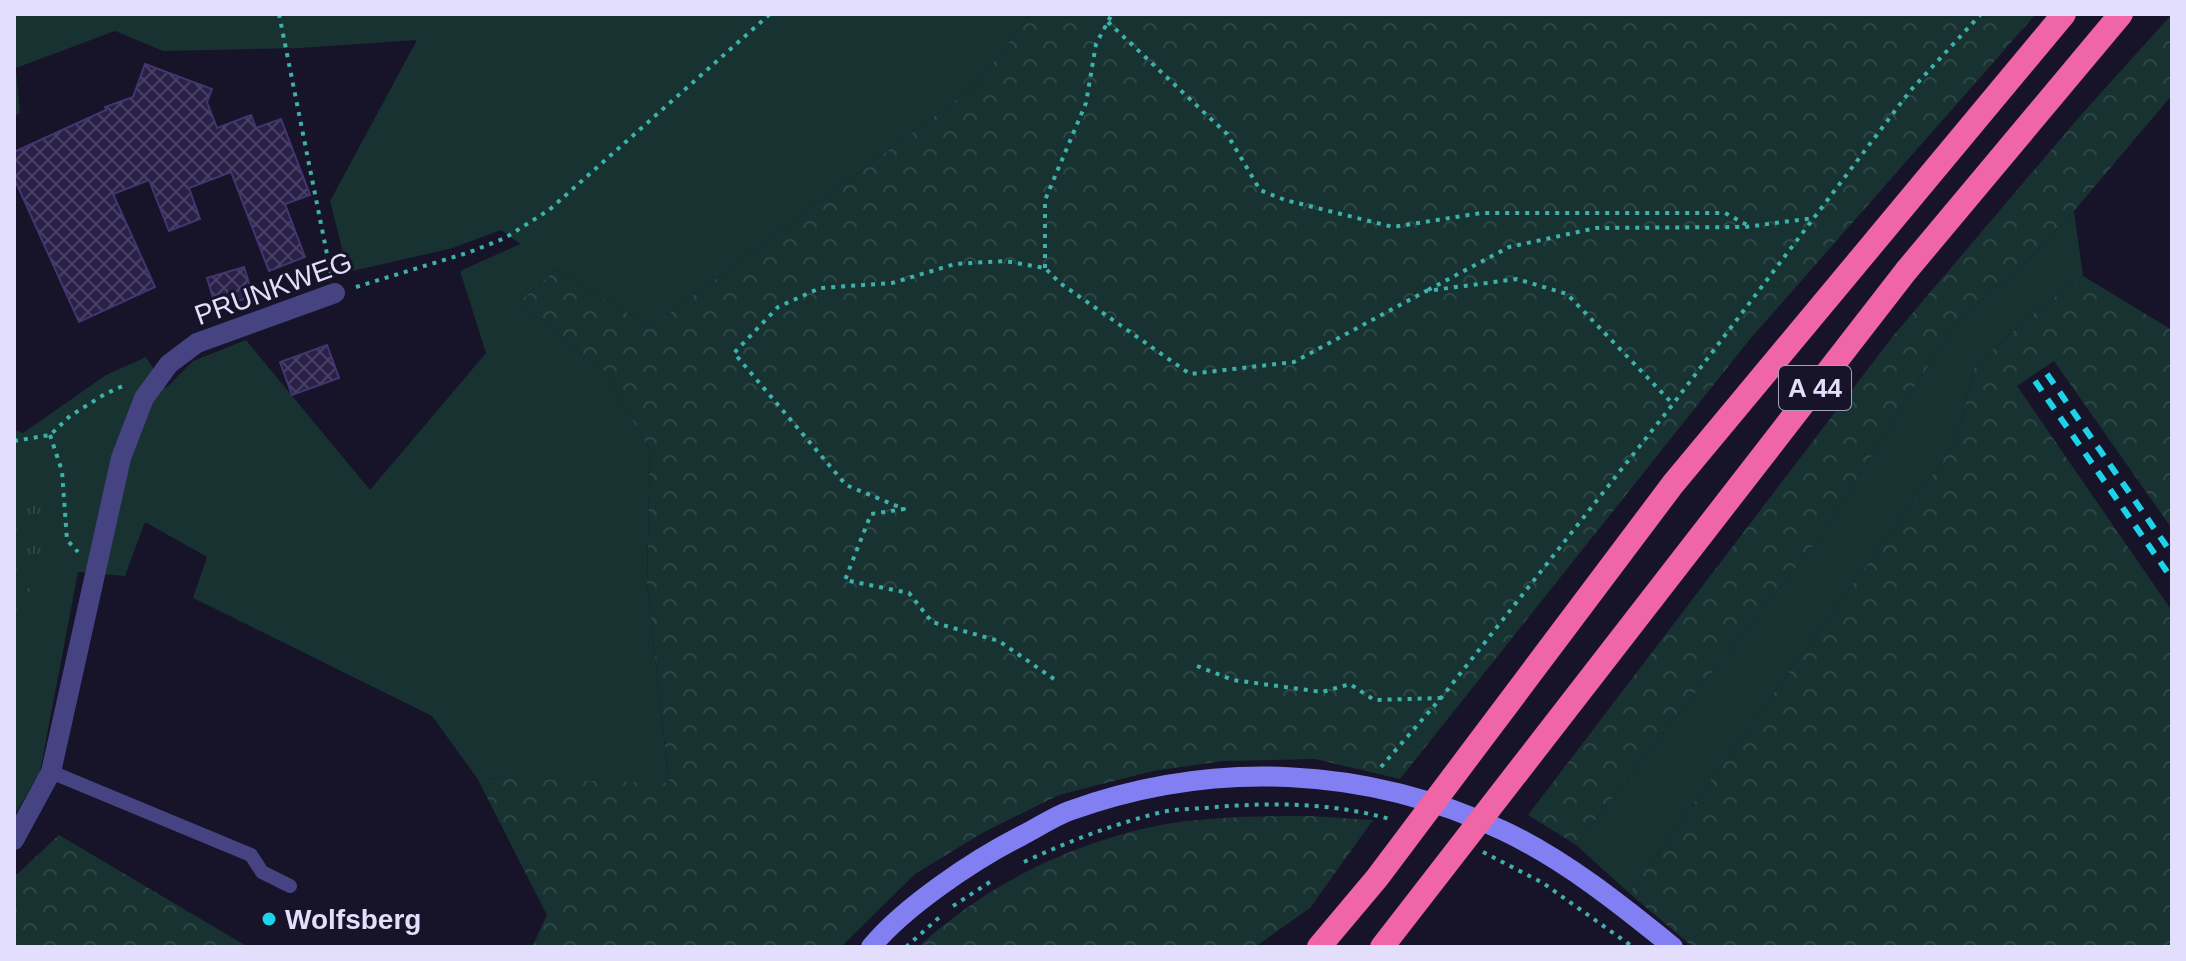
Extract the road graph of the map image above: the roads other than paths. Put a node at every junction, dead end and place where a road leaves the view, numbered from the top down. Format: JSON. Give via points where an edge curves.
{"nodes":[{"id":1,"x":2064,"y":14,"type":"edge"},
{"id":2,"x":2121,"y":14,"type":"edge"},
{"id":3,"x":335,"y":293,"type":"road end"},
{"id":4,"x":51,"y":772,"type":"junction"},
{"id":5,"x":14,"y":840,"type":"edge"},
{"id":6,"x":290,"y":886,"type":"dead end"},
{"id":7,"x":1347,"y":915,"type":"junction"},
{"id":8,"x":871,"y":947,"type":"edge"},
{"id":9,"x":1304,"y":947,"type":"edge"},
{"id":10,"x":1319,"y":947,"type":"edge"},
{"id":11,"x":1382,"y":947,"type":"edge"},
{"id":12,"x":1673,"y":947,"type":"edge"}],
"edges":[{"from":1,"to":7,"type":"highway","number":"A 44","via":[[1673,484]]},
{"from":2,"to":11,"type":"highway","number":"A 44","via":[[1906,271]]},
{"from":3,"to":4,"type":"street","name":"PRUNKWEG","via":[[197,343],[169,364],[144,398],[121,458]]},
{"from":4,"to":5,"type":"street","name":"PRUNKWEG"},
{"from":4,"to":6,"type":"lane","via":[[251,855],[262,872]]},
{"from":7,"to":9,"type":"highway"},
{"from":7,"to":10,"type":"highway","number":"A 44"},
{"from":8,"to":12,"type":"main road","via":[[934,891],[1001,846],[1068,812],[1159,785],[1311,776],[1366,785],[1504,831],[1561,863]]}]}
